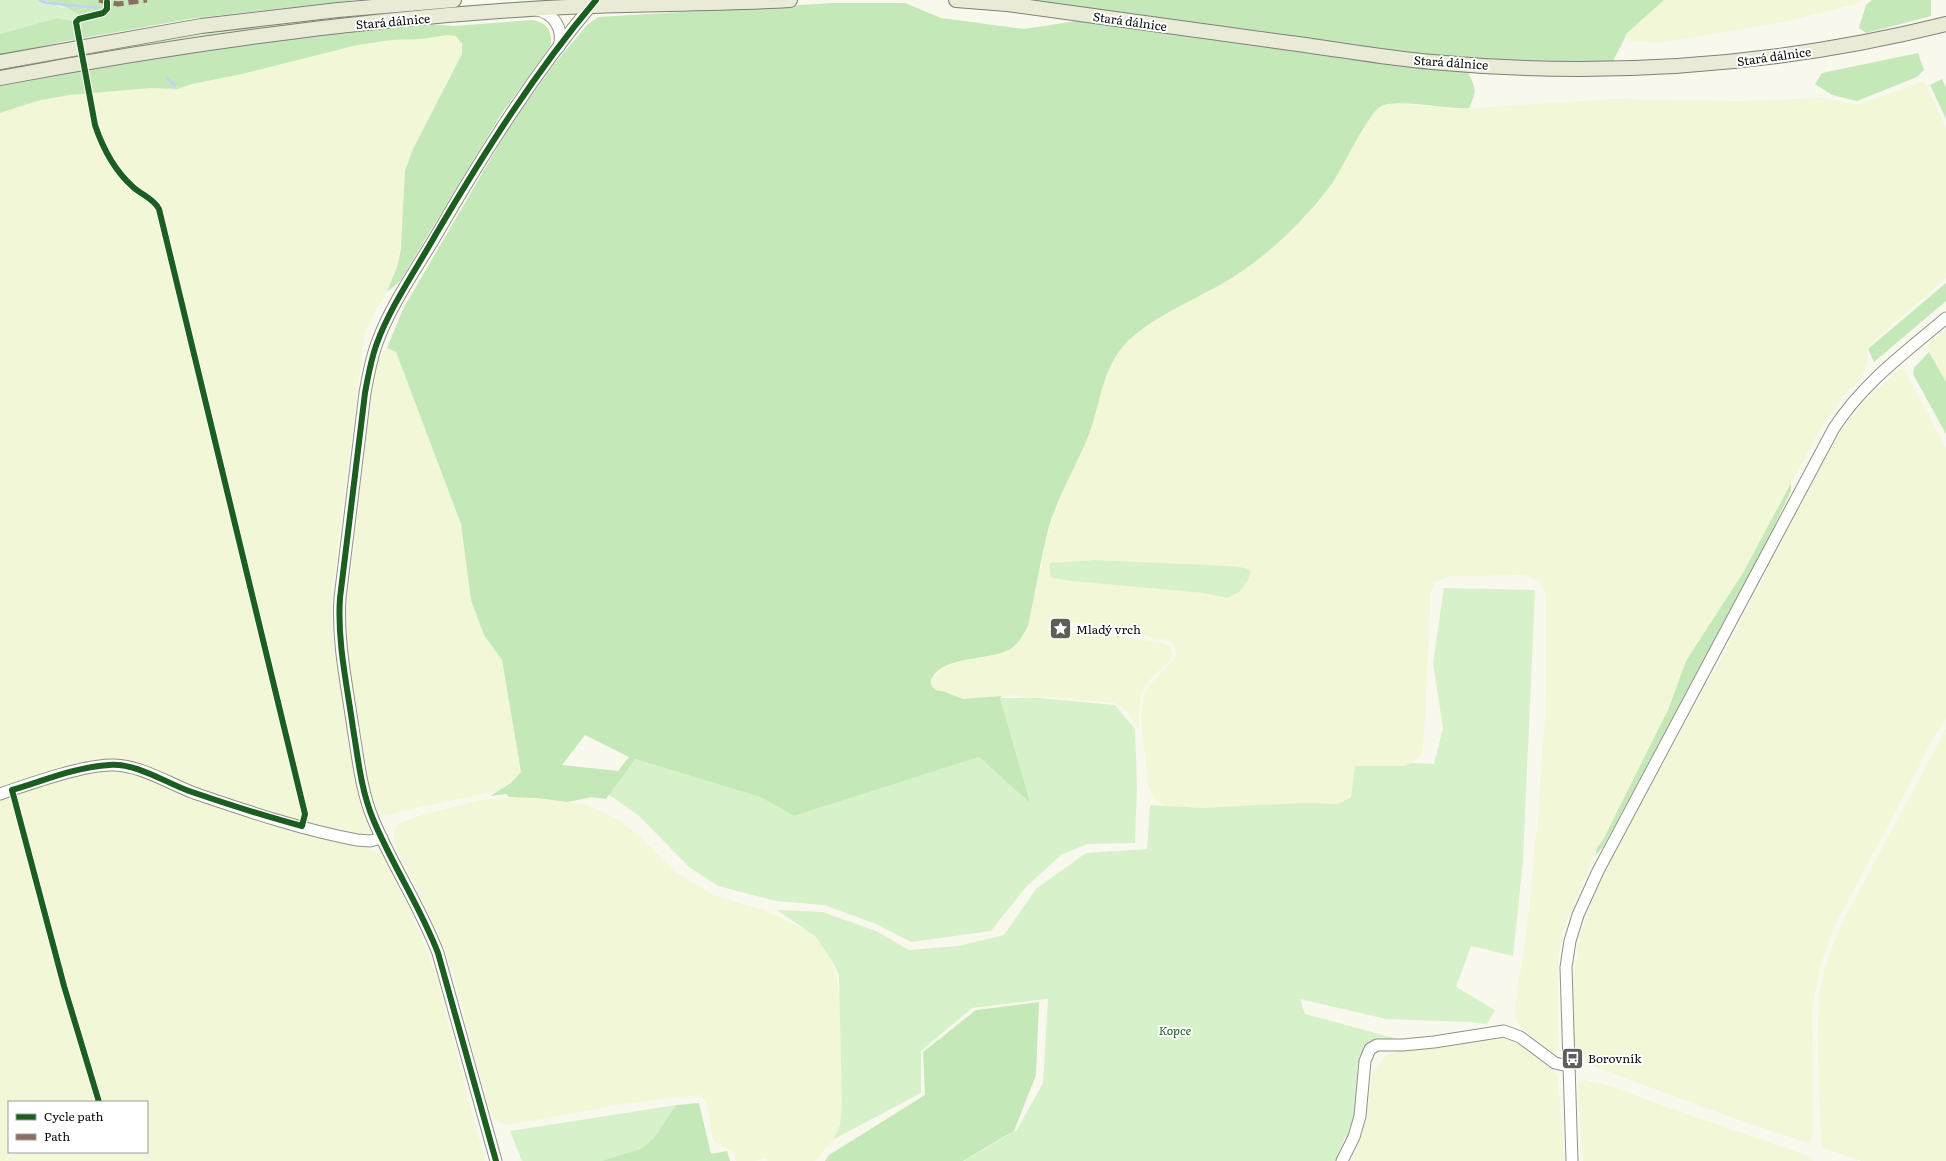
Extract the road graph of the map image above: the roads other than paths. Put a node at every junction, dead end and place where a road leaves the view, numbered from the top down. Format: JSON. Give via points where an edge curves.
{"nodes":[{"id":1,"x":454,"y":0,"type":"edge"},
{"id":2,"x":790,"y":0,"type":"edge"},
{"id":3,"x":956,"y":0,"type":"edge"},
{"id":4,"x":988,"y":0,"type":"edge"},
{"id":5,"x":594,"y":3,"type":"edge"},
{"id":6,"x":1007,"y":4,"type":"junction"},
{"id":7,"x":532,"y":9,"type":"junction"},
{"id":8,"x":1946,"y":24,"type":"edge"},
{"id":9,"x":559,"y":47,"type":"junction"},
{"id":10,"x":0,"y":62,"type":"edge"},
{"id":11,"x":0,"y":77,"type":"edge"},
{"id":12,"x":1946,"y":318,"type":"edge"},
{"id":13,"x":0,"y":794,"type":"edge"},
{"id":14,"x":382,"y":838,"type":"junction"},
{"id":15,"x":1568,"y":1066,"type":"junction"},
{"id":16,"x":496,"y":1161,"type":"edge"},
{"id":17,"x":1342,"y":1161,"type":"edge"},
{"id":18,"x":1572,"y":1161,"type":"edge"}],
"edges":[{"from":1,"to":10,"type":"main road","name":"Stará dálnice","via":[[201,26]]},
{"from":2,"to":5,"type":"main road","name":"Stará dálnice","via":[[725,4]]},
{"from":3,"to":6,"type":"main road","name":"Stará dálnice"},
{"from":4,"to":6,"type":"street"},
{"from":5,"to":7,"type":"main road","name":"Stará dálnice"},
{"from":5,"to":9,"type":"street"},
{"from":6,"to":8,"type":"main road","name":"Stará dálnice","via":[[1431,62],[1551,69],[1635,68],[1731,61],[1846,45]]},
{"from":7,"to":9,"type":"street","via":[[546,14],[558,25],[561,35]]},
{"from":7,"to":11,"type":"main road","name":"Stará dálnice","via":[[336,26],[201,44]]},
{"from":9,"to":14,"type":"street","via":[[504,122],[463,188],[386,323],[371,363],[365,393],[339,625],[364,791]]},
{"from":12,"to":15,"type":"street","via":[[1868,384],[1853,400],[1834,428],[1598,871],[1578,915],[1568,954],[1565,980]]},
{"from":13,"to":14,"type":"street","via":[[67,773],[117,765],[138,769],[187,790],[282,821],[357,840],[370,841]]},
{"from":14,"to":16,"type":"street","via":[[438,953]]},
{"from":15,"to":17,"type":"street","via":[[1555,1063],[1520,1037],[1504,1031],[1434,1042],[1377,1045],[1370,1049],[1365,1061],[1360,1116],[1354,1137]]},
{"from":15,"to":18,"type":"street"}]}
